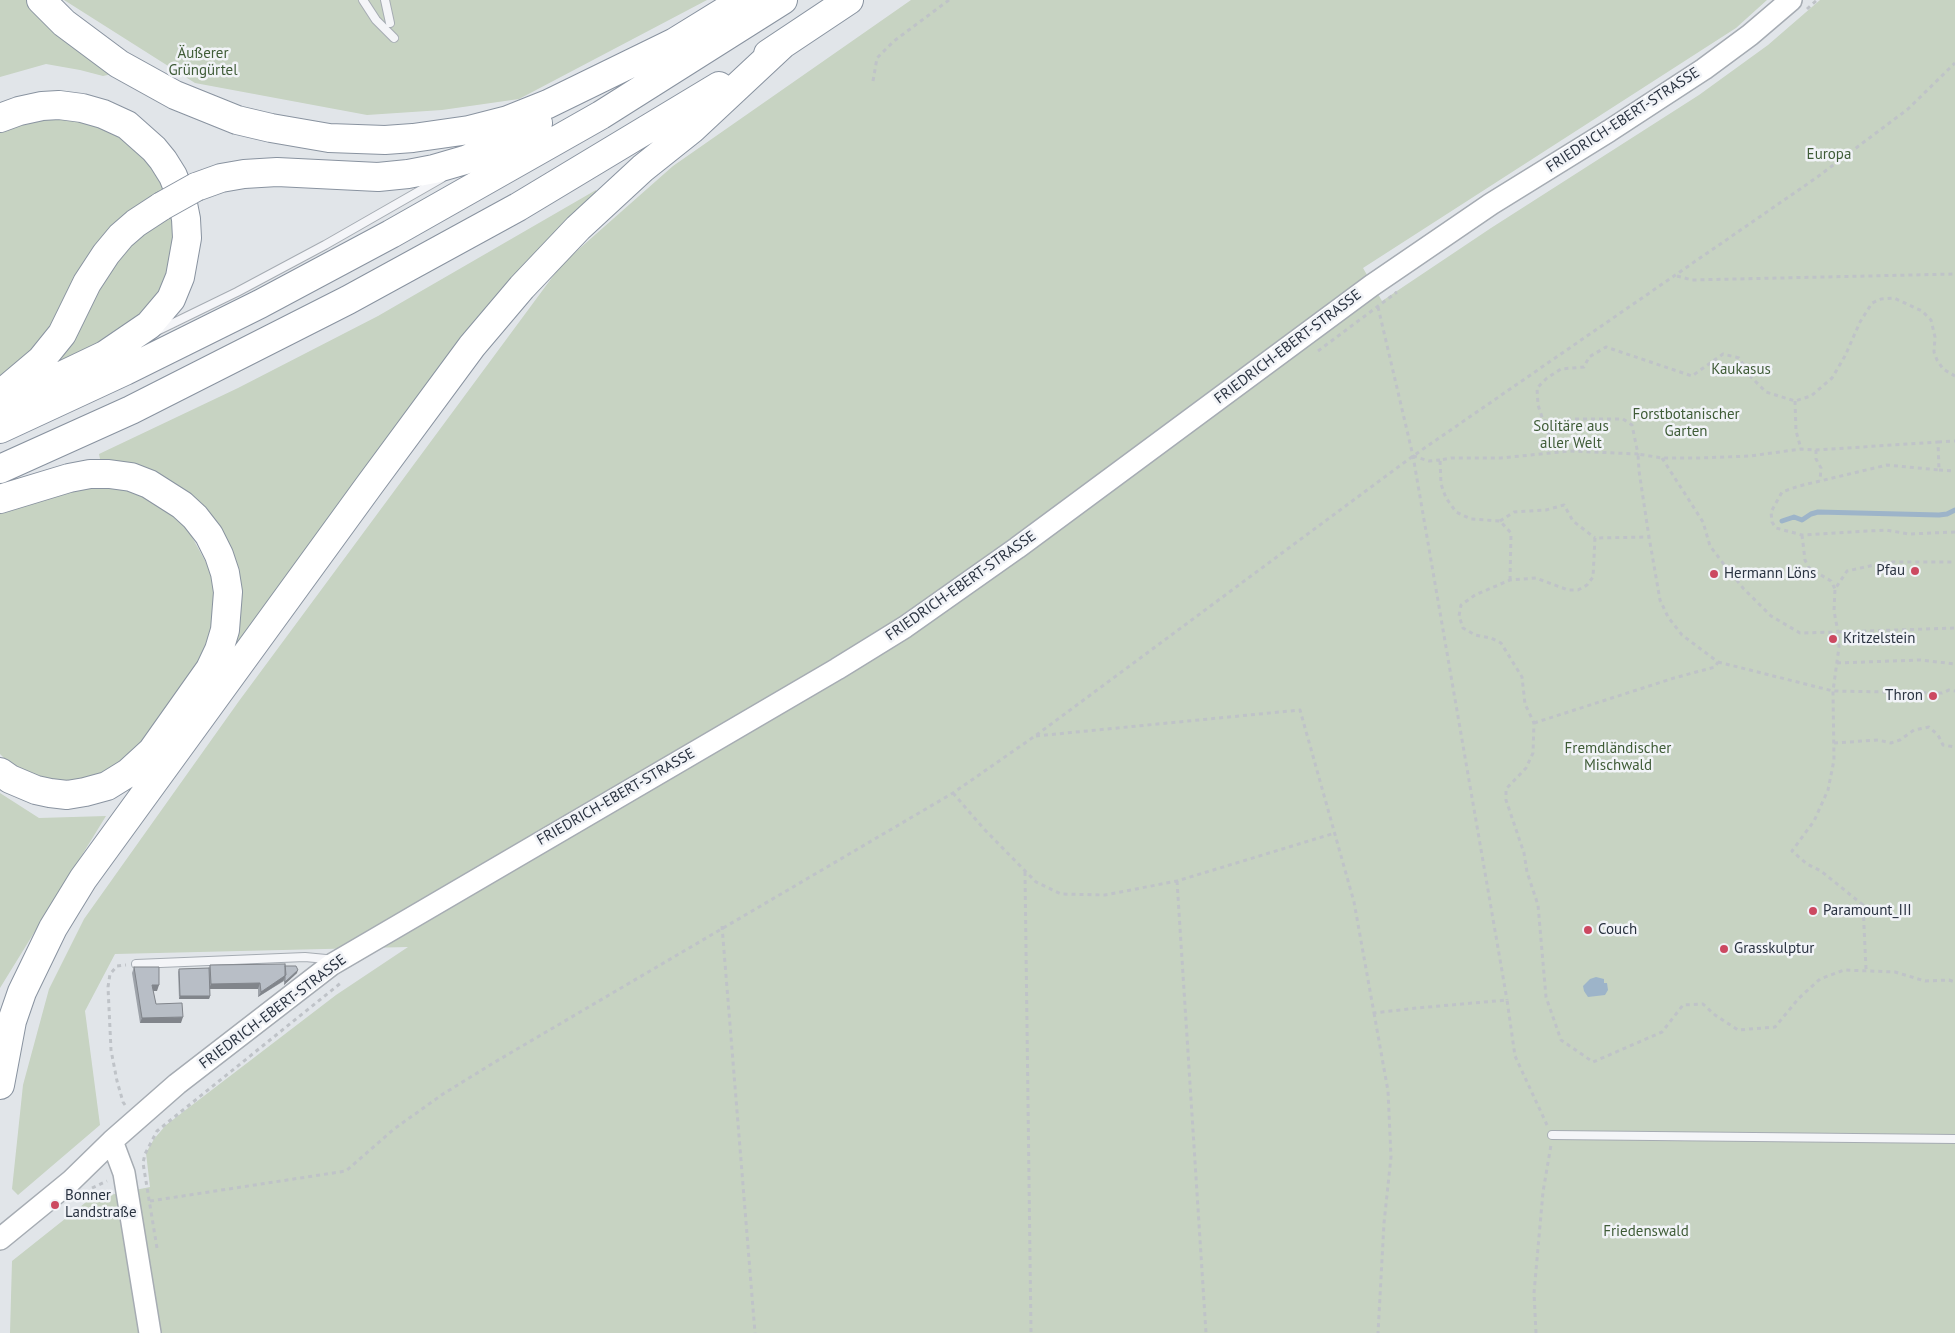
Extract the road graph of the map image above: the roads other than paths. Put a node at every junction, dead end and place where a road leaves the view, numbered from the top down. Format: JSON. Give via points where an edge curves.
{"nodes":[{"id":1,"x":40,"y":0,"type":"edge"},
{"id":2,"x":363,"y":0,"type":"edge"},
{"id":3,"x":385,"y":0,"type":"edge"},
{"id":4,"x":743,"y":0,"type":"edge"},
{"id":5,"x":783,"y":0,"type":"edge"},
{"id":6,"x":849,"y":0,"type":"edge"},
{"id":7,"x":1791,"y":0,"type":"edge"},
{"id":8,"x":390,"y":23,"type":"dead end"},
{"id":9,"x":394,"y":38,"type":"dead end"},
{"id":10,"x":678,"y":41,"type":"junction"},
{"id":11,"x":783,"y":44,"type":"junction"},
{"id":12,"x":0,"y":118,"type":"edge"},
{"id":13,"x":495,"y":146,"type":"junction"},
{"id":14,"x":454,"y":171,"type":"dead end"},
{"id":15,"x":446,"y":176,"type":"dead end"},
{"id":16,"x":105,"y":355,"type":"junction"},
{"id":17,"x":0,"y":394,"type":"edge"},
{"id":18,"x":0,"y":405,"type":"edge"},
{"id":19,"x":131,"y":410,"type":"junction"},
{"id":20,"x":0,"y":429,"type":"edge"},
{"id":21,"x":0,"y":469,"type":"edge"},
{"id":22,"x":0,"y":498,"type":"edge"},
{"id":23,"x":0,"y":772,"type":"edge"},
{"id":24,"x":136,"y":964,"type":"road end"},
{"id":25,"x":331,"y":965,"type":"junction"},
{"id":26,"x":0,"y":1085,"type":"edge"},
{"id":27,"x":1552,"y":1135,"type":"road end"},
{"id":28,"x":1955,"y":1139,"type":"edge"},
{"id":29,"x":112,"y":1141,"type":"junction"},
{"id":30,"x":0,"y":1238,"type":"edge"},
{"id":31,"x":150,"y":1333,"type":"edge"}],
"edges":[{"from":1,"to":10,"type":"highway","via":[[64,23],[118,64],[175,96],[245,122],[336,138],[413,138],[469,130],[508,120]]},
{"from":2,"to":9,"type":"lane","via":[[376,20]]},
{"from":3,"to":8,"type":"lane"},
{"from":4,"to":10,"type":"highway"},
{"from":5,"to":20,"type":"highway","via":[[602,115],[392,234],[226,321]]},
{"from":6,"to":11,"type":"highway"},
{"from":7,"to":25,"type":"main road","name":"FRIEDRICH-EBERT-STRASSE","via":[[1704,69],[1491,204],[1371,286],[905,627],[837,670]]},
{"from":10,"to":13,"type":"highway"},
{"from":11,"to":19,"type":"highway","via":[[691,104],[518,207],[348,300]]},
{"from":11,"to":26,"type":"highway","via":[[578,228],[472,346],[78,888],[53,928],[22,992],[12,1021]]},
{"from":12,"to":16,"type":"highway","via":[[19,110],[60,105],[103,114],[127,125],[142,137],[163,160],[177,185],[185,210],[187,238],[180,277],[171,299],[149,325]]},
{"from":13,"to":14,"type":"lane"},
{"from":13,"to":17,"type":"highway","bridge":true,"via":[[465,160],[408,174],[378,177],[277,172],[244,174],[196,187],[162,206],[121,236],[87,283],[62,334],[41,360]]},
{"from":15,"to":16,"type":"lane","via":[[279,270]]},
{"from":16,"to":18,"type":"highway"},
{"from":19,"to":21,"type":"highway"},
{"from":19,"to":22,"type":"highway"},
{"from":22,"to":23,"type":"highway","via":[[90,474],[131,477],[149,484],[182,504],[195,517],[222,564],[228,592],[225,630],[210,670],[152,751],[128,774],[107,786],[67,794],[36,790]]},
{"from":24,"to":25,"type":"lane","via":[[305,957],[326,960]]},
{"from":25,"to":29,"type":"main road","name":"FRIEDRICH-EBERT-STRASSE","via":[[177,1084]]},
{"from":27,"to":28,"type":"lane"},
{"from":29,"to":30,"type":"main road","name":"FRIEDRICH-EBERT-STRASSE","via":[[71,1181]]},
{"from":29,"to":31,"type":"main road","via":[[124,1173]]}]}
